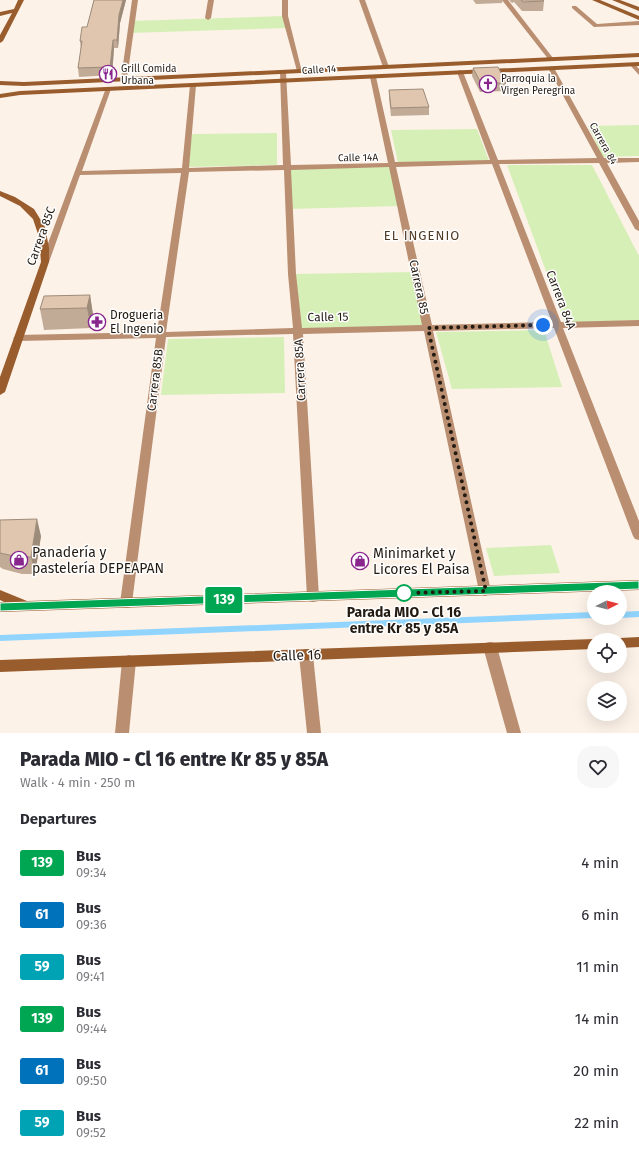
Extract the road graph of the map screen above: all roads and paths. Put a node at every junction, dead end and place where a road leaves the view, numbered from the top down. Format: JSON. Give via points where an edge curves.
{"nodes":[{"id":1,"x":21,"y":0,"type":"edge"},
{"id":2,"x":135,"y":0,"type":"edge"},
{"id":3,"x":211,"y":0,"type":"edge"},
{"id":4,"x":285,"y":0,"type":"edge"},
{"id":5,"x":362,"y":0,"type":"edge"},
{"id":6,"x":505,"y":0,"type":"edge"},
{"id":7,"x":594,"y":0,"type":"edge"},
{"id":8,"x":615,"y":0,"type":"edge"},
{"id":9,"x":627,"y":4,"type":"junction"},
{"id":10,"x":574,"y":7,"type":"dead end"},
{"id":11,"x":615,"y":7,"type":"junction"},
{"id":12,"x":16,"y":10,"type":"junction"},
{"id":13,"x":0,"y":14,"type":"edge"},
{"id":14,"x":638,"y":14,"type":"edge"},
{"id":15,"x":0,"y":18,"type":"edge"},
{"id":16,"x":208,"y":18,"type":"dead end"},
{"id":17,"x":10,"y":22,"type":"junction"},
{"id":18,"x":639,"y":22,"type":"edge"},
{"id":19,"x":0,"y":41,"type":"edge"},
{"id":20,"x":639,"y":55,"type":"edge"},
{"id":21,"x":551,"y":59,"type":"junction"},
{"id":22,"x":636,"y":64,"type":"edge"},
{"id":23,"x":386,"y":67,"type":"junction"},
{"id":24,"x":551,"y":68,"type":"junction"},
{"id":25,"x":300,"y":71,"type":"junction"},
{"id":26,"x":283,"y":72,"type":"junction"},
{"id":27,"x":460,"y":72,"type":"junction"},
{"id":28,"x":639,"y":73,"type":"edge"},
{"id":29,"x":373,"y":77,"type":"junction"},
{"id":30,"x":124,"y":79,"type":"junction"},
{"id":31,"x":284,"y":81,"type":"junction"},
{"id":32,"x":0,"y":83,"type":"edge"},
{"id":33,"x":193,"y":85,"type":"junction"},
{"id":34,"x":108,"y":89,"type":"junction"},
{"id":35,"x":0,"y":96,"type":"edge"},
{"id":36,"x":639,"y":160,"type":"edge"},
{"id":37,"x":602,"y":161,"type":"junction"},
{"id":38,"x":495,"y":162,"type":"junction"},
{"id":39,"x":393,"y":166,"type":"junction"},
{"id":40,"x":287,"y":168,"type":"junction"},
{"id":41,"x":185,"y":172,"type":"junction"},
{"id":42,"x":77,"y":173,"type":"junction"},
{"id":43,"x":0,"y":193,"type":"edge"},
{"id":44,"x":639,"y":229,"type":"edge"},
{"id":45,"x":45,"y":262,"type":"junction"},
{"id":46,"x":639,"y":323,"type":"edge"},
{"id":47,"x":558,"y":325,"type":"junction"},
{"id":48,"x":428,"y":328,"type":"junction"},
{"id":49,"x":298,"y":331,"type":"junction"},
{"id":50,"x":161,"y":334,"type":"junction"},
{"id":51,"x":18,"y":338,"type":"junction"},
{"id":52,"x":0,"y":392,"type":"edge"},
{"id":53,"x":639,"y":536,"type":"edge"},
{"id":54,"x":639,"y":585,"type":"edge"},
{"id":55,"x":486,"y":591,"type":"junction"},
{"id":56,"x":0,"y":595,"type":"edge"},
{"id":57,"x":313,"y":597,"type":"junction"},
{"id":58,"x":126,"y":603,"type":"junction"},
{"id":59,"x":28,"y":606,"type":"junction"},
{"id":60,"x":0,"y":607,"type":"edge"},
{"id":61,"x":639,"y":642,"type":"edge"},
{"id":62,"x":627,"y":643,"type":"edge"},
{"id":63,"x":587,"y":644,"type":"edge"},
{"id":64,"x":490,"y":647,"type":"junction"},
{"id":65,"x":306,"y":655,"type":"junction"},
{"id":66,"x":129,"y":661,"type":"junction"},
{"id":67,"x":2,"y":666,"type":"edge"},
{"id":68,"x":122,"y":733,"type":"edge"},
{"id":69,"x":314,"y":733,"type":"edge"},
{"id":70,"x":514,"y":733,"type":"edge"}],
"edges":[{"from":1,"to":12,"type":"street"},
{"from":2,"to":30,"type":"street"},
{"from":3,"to":16,"type":"street"},
{"from":4,"to":25,"type":"street","via":[[285,16]]},
{"from":5,"to":23,"type":"street"},
{"from":6,"to":21,"type":"street"},
{"from":7,"to":11,"type":"street"},
{"from":8,"to":9,"type":"street"},
{"from":9,"to":11,"type":"street","via":[[630,7]]},
{"from":9,"to":14,"type":"street"},
{"from":10,"to":18,"type":"street","via":[[596,26]]},
{"from":11,"to":14,"type":"street"},
{"from":12,"to":13,"type":"street"},
{"from":12,"to":17,"type":"street"},
{"from":15,"to":17,"type":"street"},
{"from":17,"to":19,"type":"street"},
{"from":20,"to":21,"type":"street","name":"Calle 14"},
{"from":21,"to":23,"type":"street","name":"Calle 14"},
{"from":22,"to":24,"type":"street","name":"Calle 14"},
{"from":22,"to":28,"type":"street"},
{"from":23,"to":25,"type":"street","name":"Calle 14"},
{"from":24,"to":27,"type":"street","name":"Calle 14"},
{"from":24,"to":37,"type":"street","name":"Carrera 84"},
{"from":25,"to":26,"type":"street","name":"Calle 14"},
{"from":26,"to":30,"type":"street","name":"Calle 14"},
{"from":26,"to":31,"type":"street","name":"Carrera 85A"},
{"from":27,"to":29,"type":"street","name":"Calle 14"},
{"from":27,"to":38,"type":"street","name":"Carrera 84A"},
{"from":29,"to":31,"type":"street","name":"Calle 14"},
{"from":29,"to":39,"type":"street","name":"Carrera 85"},
{"from":30,"to":32,"type":"street","name":"Calle 14"},
{"from":31,"to":33,"type":"street","name":"Calle 14"},
{"from":31,"to":40,"type":"street","name":"Carrera 85A"},
{"from":33,"to":34,"type":"street","name":"Calle 14"},
{"from":33,"to":41,"type":"street","name":"Carrera 85B"},
{"from":34,"to":35,"type":"street","name":"Calle 14"},
{"from":34,"to":42,"type":"street","name":"Carrera 85C"},
{"from":36,"to":37,"type":"street","name":"Calle 14A"},
{"from":37,"to":38,"type":"street","name":"Calle 14A"},
{"from":37,"to":44,"type":"street","name":"Carrera 84"},
{"from":38,"to":39,"type":"street","name":"Calle 14A"},
{"from":38,"to":47,"type":"street","name":"Carrera 84A"},
{"from":39,"to":40,"type":"street","name":"Calle 14A"},
{"from":39,"to":48,"type":"street","name":"Carrera 85"},
{"from":40,"to":41,"type":"street","name":"Calle 14A"},
{"from":40,"to":49,"type":"street","name":"Carrera 85A","via":[[292,274]]},
{"from":41,"to":42,"type":"street","name":"Calle 14A"},
{"from":41,"to":50,"type":"street","name":"Carrera 85B"},
{"from":42,"to":45,"type":"street","name":"Carrera 85C"},
{"from":43,"to":45,"type":"street","via":[[16,200],[34,215],[42,228]]},
{"from":45,"to":51,"type":"street","name":"Carrera 85C"},
{"from":46,"to":47,"type":"street","name":"Calle 15"},
{"from":47,"to":48,"type":"street","name":"Calle 15"},
{"from":47,"to":53,"type":"street","name":"Carrera 84A"},
{"from":48,"to":49,"type":"street","name":"Calle 15"},
{"from":48,"to":55,"type":"street","name":"Carrera 85"},
{"from":49,"to":50,"type":"street","name":"Calle 15"},
{"from":49,"to":57,"type":"street","name":"Carrera 85A"},
{"from":50,"to":51,"type":"street","name":"Calle 15"},
{"from":50,"to":58,"type":"street","name":"Carrera 85B"},
{"from":51,"to":52,"type":"street","name":"Carrera 85C"},
{"from":54,"to":55,"type":"street"},
{"from":55,"to":57,"type":"street"},
{"from":56,"to":59,"type":"street"},
{"from":57,"to":58,"type":"street"},
{"from":58,"to":59,"type":"street"},
{"from":59,"to":60,"type":"street"},
{"from":61,"to":62,"type":"street"},
{"from":63,"to":64,"type":"street","name":"Calle 16"},
{"from":64,"to":65,"type":"street","name":"Calle 16"},
{"from":64,"to":70,"type":"street"},
{"from":65,"to":66,"type":"street","name":"Calle 16"},
{"from":65,"to":69,"type":"street"},
{"from":66,"to":67,"type":"street","name":"Calle 16"},
{"from":66,"to":68,"type":"street"}]}
